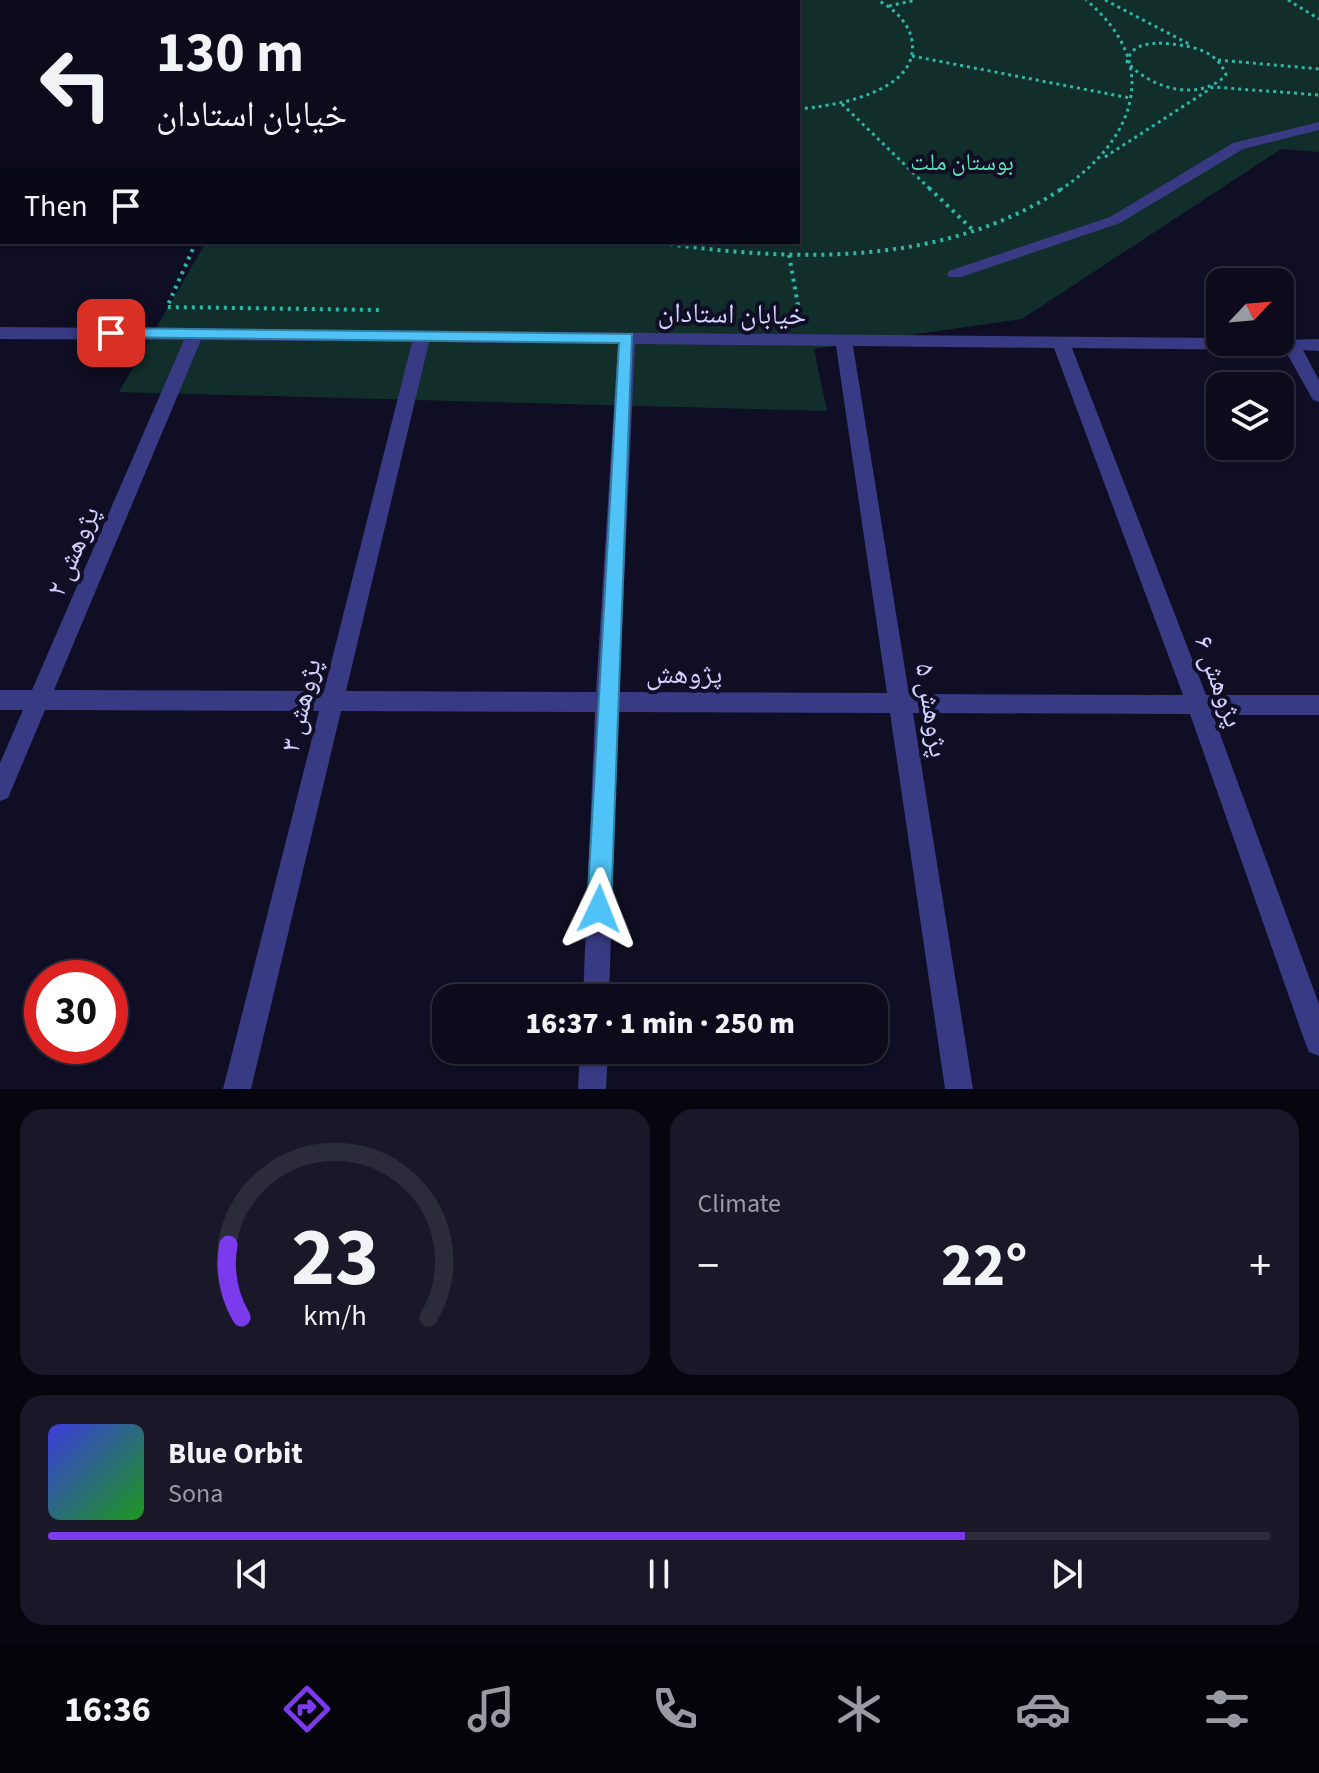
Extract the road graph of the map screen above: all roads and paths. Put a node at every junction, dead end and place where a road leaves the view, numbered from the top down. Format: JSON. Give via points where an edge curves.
{"nodes":[{"id":1,"x":877,"y":0,"type":"edge"},
{"id":2,"x":916,"y":0,"type":"edge"},
{"id":3,"x":1086,"y":0,"type":"edge"},
{"id":4,"x":1105,"y":0,"type":"edge"},
{"id":5,"x":1288,"y":0,"type":"edge"},
{"id":6,"x":888,"y":7,"type":"junction"},
{"id":7,"x":1319,"y":19,"type":"edge"},
{"id":8,"x":1206,"y":53,"type":"junction"},
{"id":9,"x":912,"y":56,"type":"junction"},
{"id":10,"x":1218,"y":60,"type":"junction"},
{"id":11,"x":1127,"y":62,"type":"junction"},
{"id":12,"x":1319,"y":69,"type":"edge"},
{"id":13,"x":1213,"y":87,"type":"junction"},
{"id":14,"x":1319,"y":95,"type":"edge"},
{"id":15,"x":1130,"y":98,"type":"junction"},
{"id":16,"x":841,"y":103,"type":"junction"},
{"id":17,"x":800,"y":109,"type":"edge"},
{"id":18,"x":1319,"y":126,"type":"edge"},
{"id":19,"x":1102,"y":159,"type":"junction"},
{"id":20,"x":973,"y":230,"type":"junction"},
{"id":21,"x":195,"y":244,"type":"edge"},
{"id":22,"x":666,"y":244,"type":"edge"},
{"id":23,"x":789,"y":255,"type":"junction"},
{"id":24,"x":955,"y":274,"type":"dead end"},
{"id":25,"x":389,"y":310,"type":"dead end"},
{"id":26,"x":784,"y":316,"type":"dead end"},
{"id":27,"x":0,"y":333,"type":"edge"},
{"id":28,"x":195,"y":334,"type":"junction"},
{"id":29,"x":422,"y":336,"type":"junction"},
{"id":30,"x":627,"y":338,"type":"junction"},
{"id":31,"x":844,"y":340,"type":"junction"},
{"id":32,"x":1061,"y":343,"type":"junction"},
{"id":33,"x":1206,"y":344,"type":"edge"},
{"id":34,"x":1294,"y":345,"type":"edge"},
{"id":35,"x":1319,"y":345,"type":"edge"},
{"id":36,"x":1294,"y":350,"type":"edge"},
{"id":37,"x":1319,"y":396,"type":"edge"},
{"id":38,"x":0,"y":700,"type":"edge"},
{"id":39,"x":38,"y":701,"type":"junction"},
{"id":40,"x":332,"y":702,"type":"junction"},
{"id":41,"x":607,"y":703,"type":"junction"},
{"id":42,"x":902,"y":704,"type":"junction"},
{"id":43,"x":1198,"y":704,"type":"junction"},
{"id":44,"x":1319,"y":705,"type":"edge"},
{"id":45,"x":0,"y":790,"type":"edge"},
{"id":46,"x":597,"y":984,"type":"edge"},
{"id":47,"x":1319,"y":1042,"type":"edge"},
{"id":48,"x":593,"y":1064,"type":"edge"},
{"id":49,"x":237,"y":1089,"type":"edge"},
{"id":50,"x":592,"y":1089,"type":"edge"},
{"id":51,"x":959,"y":1089,"type":"edge"}],
"edges":[{"from":1,"to":6,"type":"path"},
{"from":2,"to":6,"type":"path"},
{"from":3,"to":11,"type":"path","via":[[1119,39]]},
{"from":4,"to":8,"type":"path"},
{"from":5,"to":7,"type":"path"},
{"from":6,"to":9,"type":"path","via":[[906,22],[915,44]]},
{"from":8,"to":10,"type":"path"},
{"from":8,"to":11,"type":"path","via":[[1176,44],[1145,44],[1134,48]]},
{"from":9,"to":15,"type":"path"},
{"from":9,"to":16,"type":"path","via":[[888,86]]},
{"from":10,"to":12,"type":"path"},
{"from":10,"to":13,"type":"path","via":[[1226,75]]},
{"from":11,"to":13,"type":"path","via":[[1141,77],[1169,88]]},
{"from":11,"to":15,"type":"path"},
{"from":13,"to":14,"type":"path"},
{"from":13,"to":19,"type":"path"},
{"from":15,"to":19,"type":"path","via":[[1127,119]]},
{"from":16,"to":17,"type":"path"},
{"from":16,"to":20,"type":"path"},
{"from":18,"to":24,"type":"street","via":[[1238,146],[1115,220]]},
{"from":19,"to":20,"type":"path","via":[[1056,196]]},
{"from":20,"to":23,"type":"path","via":[[905,247]]},
{"from":21,"to":25,"type":"path","via":[[167,307]]},
{"from":22,"to":23,"type":"path"},
{"from":23,"to":26,"type":"path","via":[[800,316]]},
{"from":27,"to":28,"type":"street","name":"خیابان استادان"},
{"from":28,"to":29,"type":"street","name":"خیابان استادان"},
{"from":28,"to":39,"type":"street","name":"پژوهش ۲"},
{"from":29,"to":30,"type":"street","name":"خیابان استادان"},
{"from":29,"to":40,"type":"street","name":"پژوهش ۳"},
{"from":30,"to":31,"type":"street","name":"خیابان استادان"},
{"from":30,"to":41,"type":"street"},
{"from":31,"to":32,"type":"street","name":"خیابان استادان"},
{"from":31,"to":42,"type":"street","name":"پژوهش ۵"},
{"from":32,"to":33,"type":"street","name":"خیابان استادان"},
{"from":32,"to":43,"type":"street","name":"پژوهش ۶"},
{"from":34,"to":35,"type":"street","name":"خیابان استادان"},
{"from":36,"to":37,"type":"street"},
{"from":38,"to":39,"type":"street","name":"پژوهش"},
{"from":39,"to":40,"type":"street","name":"پژوهش"},
{"from":39,"to":45,"type":"street","name":"پژوهش ۲"},
{"from":40,"to":41,"type":"street","name":"پژوهش"},
{"from":40,"to":49,"type":"street","name":"پژوهش ۳"},
{"from":41,"to":42,"type":"street","name":"پژوهش"},
{"from":41,"to":46,"type":"street"},
{"from":42,"to":43,"type":"street","name":"پژوهش"},
{"from":42,"to":51,"type":"street","name":"پژوهش ۵"},
{"from":43,"to":44,"type":"street","name":"پژوهش"},
{"from":43,"to":47,"type":"street","name":"پژوهش ۶"},
{"from":48,"to":50,"type":"street"}]}
